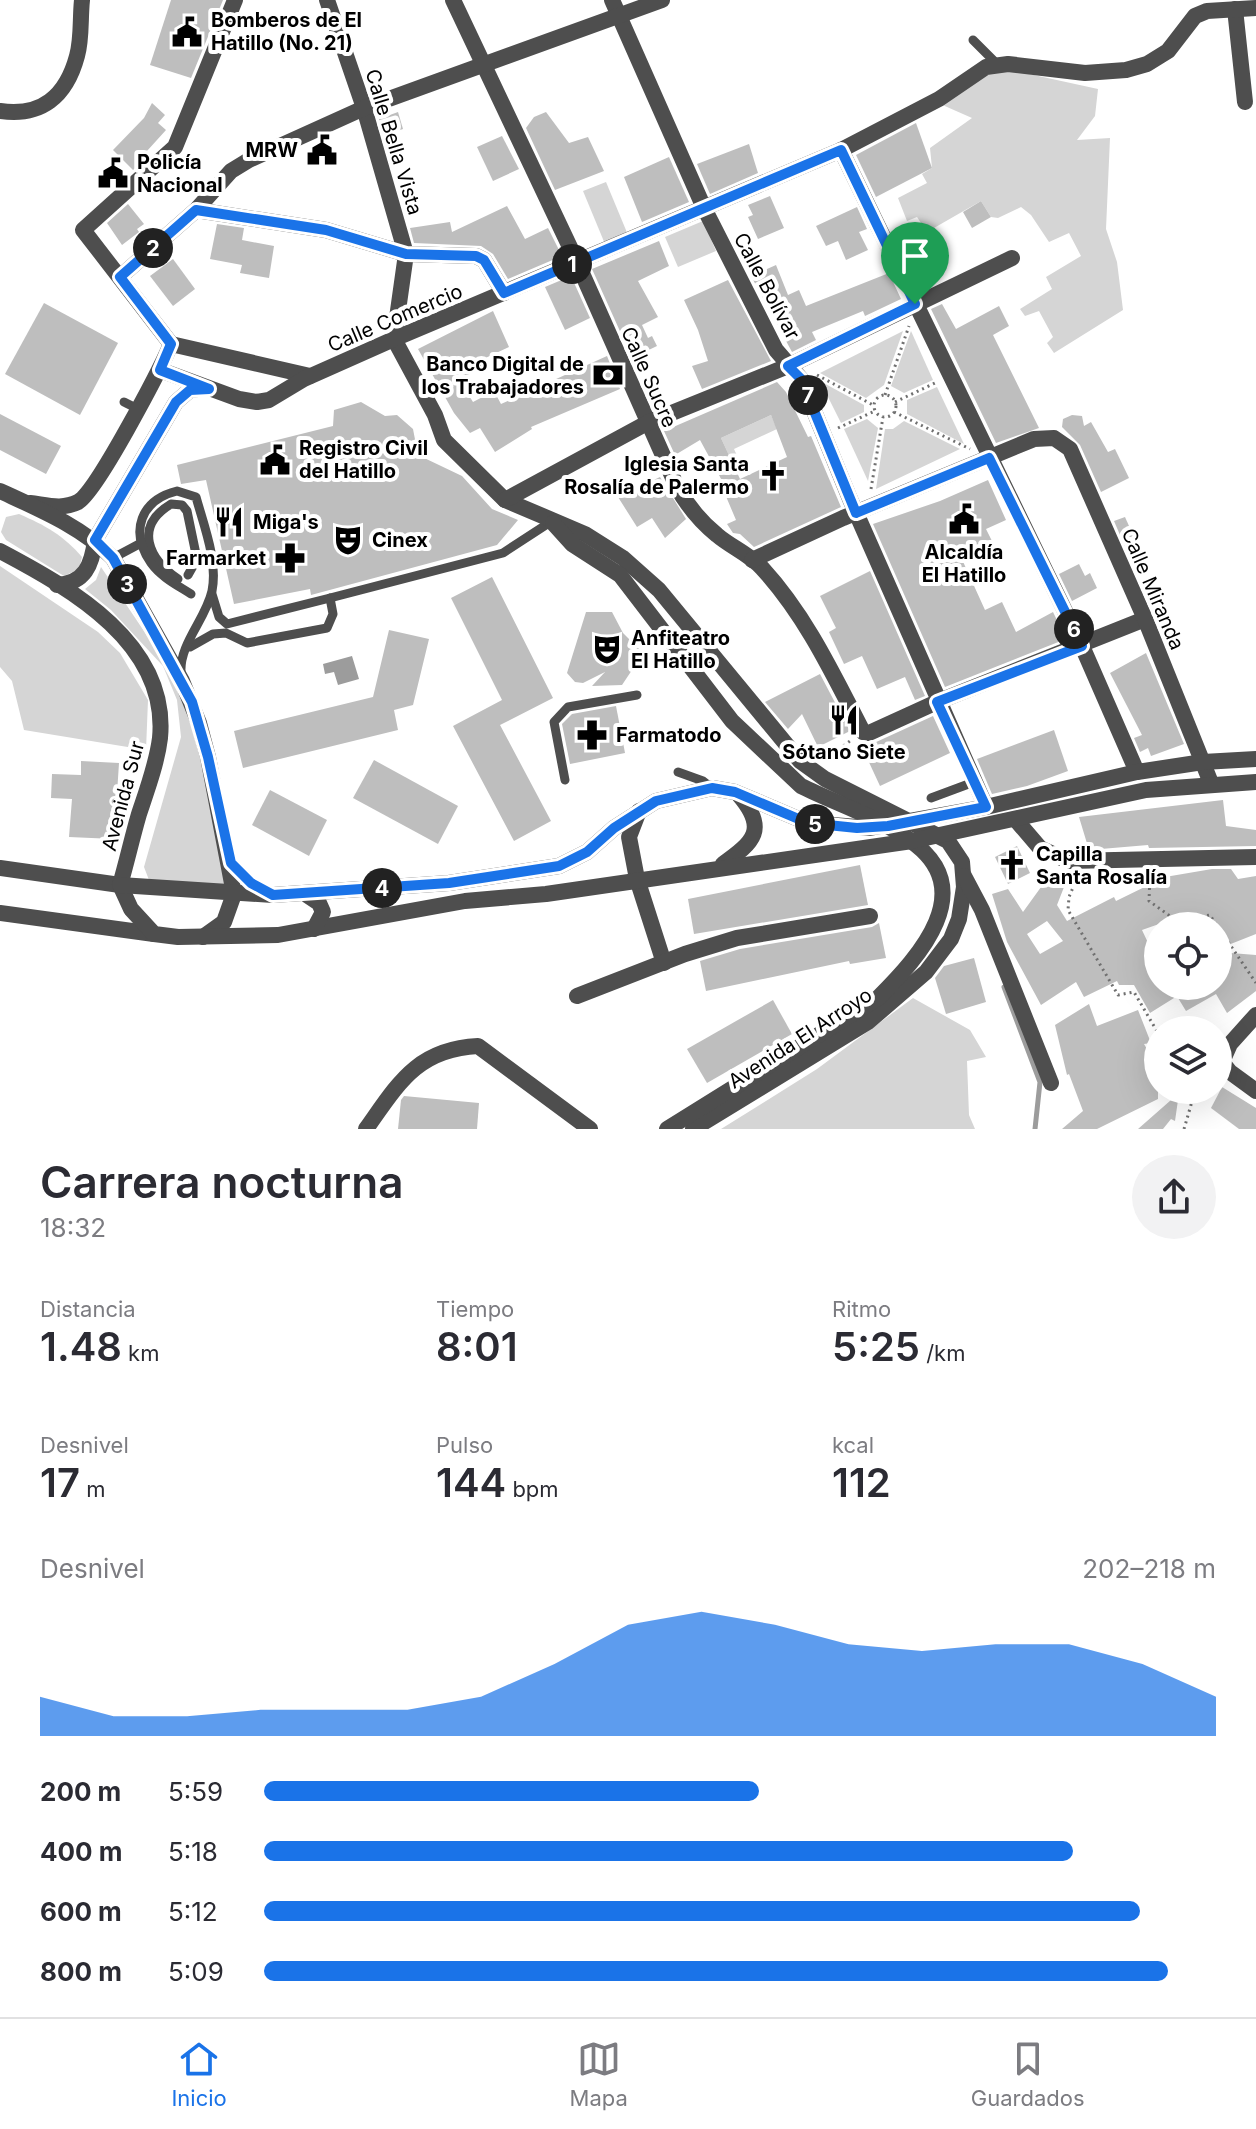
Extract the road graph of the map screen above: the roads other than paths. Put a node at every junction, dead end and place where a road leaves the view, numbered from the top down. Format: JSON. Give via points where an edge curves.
{"nodes":[{"id":1,"x":82,"y":0,"type":"edge"},
{"id":2,"x":235,"y":0,"type":"edge"},
{"id":3,"x":327,"y":0,"type":"edge"},
{"id":4,"x":453,"y":0,"type":"edge"},
{"id":5,"x":662,"y":0,"type":"edge"},
{"id":6,"x":615,"y":7,"type":"edge"},
{"id":7,"x":1195,"y":8,"type":"edge"},
{"id":8,"x":1256,"y":8,"type":"edge"},
{"id":9,"x":1235,"y":9,"type":"junction"},
{"id":10,"x":973,"y":40,"type":"dead end"},
{"id":11,"x":483,"y":65,"type":"junction"},
{"id":12,"x":999,"y":66,"type":"junction"},
{"id":13,"x":1245,"y":102,"type":"dead end"},
{"id":14,"x":364,"y":108,"type":"junction"},
{"id":15,"x":0,"y":111,"type":"edge"},
{"id":16,"x":841,"y":150,"type":"junction"},
{"id":17,"x":704,"y":208,"type":"junction"},
{"id":18,"x":196,"y":210,"type":"junction"},
{"id":19,"x":406,"y":254,"type":"junction"},
{"id":20,"x":1012,"y":258,"type":"dead end"},
{"id":21,"x":577,"y":262,"type":"junction"},
{"id":22,"x":120,"y":277,"type":"junction"},
{"id":23,"x":504,"y":293,"type":"junction"},
{"id":24,"x":915,"y":304,"type":"junction"},
{"id":25,"x":394,"y":339,"type":"junction"},
{"id":26,"x":171,"y":344,"type":"junction"},
{"id":27,"x":788,"y":366,"type":"junction"},
{"id":28,"x":160,"y":370,"type":"junction"},
{"id":29,"x":310,"y":376,"type":"junction"},
{"id":30,"x":209,"y":389,"type":"junction"},
{"id":31,"x":647,"y":423,"type":"junction"},
{"id":32,"x":989,"y":458,"type":"junction"},
{"id":33,"x":0,"y":491,"type":"edge"},
{"id":34,"x":505,"y":500,"type":"junction"},
{"id":35,"x":22,"y":501,"type":"junction"},
{"id":36,"x":0,"y":508,"type":"edge"},
{"id":37,"x":856,"y":513,"type":"junction"},
{"id":38,"x":552,"y":521,"type":"junction"},
{"id":39,"x":95,"y":540,"type":"junction"},
{"id":40,"x":143,"y":542,"type":"junction"},
{"id":41,"x":0,"y":551,"type":"edge"},
{"id":42,"x":113,"y":558,"type":"junction"},
{"id":43,"x":197,"y":559,"type":"junction"},
{"id":44,"x":752,"y":560,"type":"junction"},
{"id":45,"x":211,"y":565,"type":"junction"},
{"id":46,"x":188,"y":575,"type":"dead end"},
{"id":47,"x":57,"y":585,"type":"junction"},
{"id":48,"x":212,"y":593,"type":"junction"},
{"id":49,"x":330,"y":598,"type":"junction"},
{"id":50,"x":1145,"y":619,"type":"junction"},
{"id":51,"x":241,"y":621,"type":"junction"},
{"id":52,"x":247,"y":643,"type":"junction"},
{"id":53,"x":1082,"y":646,"type":"junction"},
{"id":54,"x":185,"y":652,"type":"junction"},
{"id":55,"x":182,"y":681,"type":"junction"},
{"id":56,"x":637,"y":695,"type":"dead end"},
{"id":57,"x":937,"y":702,"type":"junction"},
{"id":58,"x":1256,"y":759,"type":"edge"},
{"id":59,"x":1203,"y":762,"type":"junction"},
{"id":60,"x":678,"y":772,"type":"dead end"},
{"id":61,"x":1137,"y":772,"type":"junction"},
{"id":62,"x":565,"y":780,"type":"dead end"},
{"id":63,"x":974,"y":782,"type":"junction"},
{"id":64,"x":1256,"y":782,"type":"edge"},
{"id":65,"x":1211,"y":783,"type":"junction"},
{"id":66,"x":712,"y":788,"type":"junction"},
{"id":67,"x":735,"y":792,"type":"junction"},
{"id":68,"x":931,"y":798,"type":"dead end"},
{"id":69,"x":986,"y":807,"type":"junction"},
{"id":70,"x":640,"y":810,"type":"junction"},
{"id":71,"x":1016,"y":820,"type":"junction"},
{"id":72,"x":911,"y":822,"type":"junction"},
{"id":73,"x":888,"y":826,"type":"junction"},
{"id":74,"x":937,"y":836,"type":"junction"},
{"id":75,"x":912,"y":841,"type":"junction"},
{"id":76,"x":1256,"y":857,"type":"edge"},
{"id":77,"x":231,"y":863,"type":"junction"},
{"id":78,"x":718,"y":867,"type":"junction"},
{"id":79,"x":0,"y":868,"type":"edge"},
{"id":80,"x":963,"y":875,"type":"junction"},
{"id":81,"x":637,"y":879,"type":"junction"},
{"id":82,"x":120,"y":885,"type":"junction"},
{"id":83,"x":234,"y":894,"type":"junction"},
{"id":84,"x":273,"y":895,"type":"junction"},
{"id":85,"x":307,"y":895,"type":"junction"},
{"id":86,"x":0,"y":913,"type":"edge"},
{"id":87,"x":870,"y":916,"type":"dead end"},
{"id":88,"x":314,"y":929,"type":"junction"},
{"id":89,"x":154,"y":934,"type":"junction"},
{"id":90,"x":203,"y":937,"type":"junction"},
{"id":91,"x":664,"y":963,"type":"junction"},
{"id":92,"x":577,"y":996,"type":"dead end"},
{"id":93,"x":1256,"y":1015,"type":"edge"},
{"id":94,"x":1051,"y":1083,"type":"dead end"},
{"id":95,"x":1256,"y":1091,"type":"edge"},
{"id":96,"x":366,"y":1129,"type":"edge"},
{"id":97,"x":590,"y":1129,"type":"edge"},
{"id":98,"x":667,"y":1129,"type":"edge"},
{"id":99,"x":693,"y":1129,"type":"edge"}],
"edges":[{"from":1,"to":15,"type":"street","via":[[78,56],[63,87],[41,109],[24,114]]},
{"from":2,"to":22,"type":"street","via":[[175,147],[83,230]]},
{"from":3,"to":14,"type":"street","name":"Calle Bella Vista"},
{"from":4,"to":11,"type":"street","name":"Calle Sucre"},
{"from":5,"to":6,"type":"street"},
{"from":6,"to":11,"type":"street"},
{"from":6,"to":17,"type":"street","name":"Calle Bolívar"},
{"from":7,"to":9,"type":"street","name":"Calle Comercio"},
{"from":7,"to":12,"type":"street","name":"Calle Comercio","via":[[1168,51],[1147,64],[1085,73]]},
{"from":8,"to":9,"type":"street","name":"Calle Comercio"},
{"from":9,"to":13,"type":"street"},
{"from":10,"to":12,"type":"lane"},
{"from":11,"to":14,"type":"street"},
{"from":11,"to":21,"type":"street","name":"Calle Sucre"},
{"from":12,"to":16,"type":"street","name":"Calle Comercio","via":[[975,72],[939,99]]},
{"from":14,"to":18,"type":"street","via":[[231,171]]},
{"from":14,"to":19,"type":"street","name":"Calle Bella Vista"},
{"from":16,"to":17,"type":"street","name":"Calle Comercio"},
{"from":16,"to":24,"type":"street"},
{"from":17,"to":21,"type":"street","name":"Calle Comercio"},
{"from":17,"to":27,"type":"street","name":"Calle Bolívar"},
{"from":18,"to":19,"type":"street","via":[[326,230]]},
{"from":18,"to":22,"type":"street"},
{"from":19,"to":23,"type":"street","via":[[481,258]]},
{"from":19,"to":25,"type":"street","name":"Calle Bella Vista"},
{"from":20,"to":24,"type":"street"},
{"from":21,"to":23,"type":"street","name":"Calle Comercio"},
{"from":21,"to":31,"type":"street","name":"Calle Sucre"},
{"from":22,"to":26,"type":"street"},
{"from":23,"to":25,"type":"street","name":"Calle Comercio"},
{"from":24,"to":27,"type":"street"},
{"from":24,"to":32,"type":"street"},
{"from":25,"to":29,"type":"street","name":"Calle Comercio"},
{"from":25,"to":34,"type":"street","via":[[444,440]]},
{"from":26,"to":28,"type":"street"},
{"from":26,"to":29,"type":"street"},
{"from":27,"to":31,"type":"street"},
{"from":27,"to":37,"type":"street","name":"Calle Bolívar","via":[[801,379]]},
{"from":28,"to":30,"type":"street","name":"Calle Comercio"},
{"from":28,"to":35,"type":"street","via":[[131,405],[88,496],[62,508]]},
{"from":29,"to":30,"type":"street","name":"Calle Comercio","via":[[257,402]]},
{"from":30,"to":39,"type":"street","via":[[190,390],[176,402]]},
{"from":31,"to":34,"type":"street"},
{"from":31,"to":44,"type":"street","name":"Calle Sucre","via":[[686,503],[716,535]]},
{"from":32,"to":37,"type":"street"},
{"from":32,"to":50,"type":"street","name":"Calle Miranda","via":[[1034,439],[1054,438],[1070,449]]},
{"from":32,"to":53,"type":"street"},
{"from":33,"to":35,"type":"street"},
{"from":34,"to":38,"type":"street"},
{"from":35,"to":36,"type":"street"},
{"from":35,"to":39,"type":"street"},
{"from":37,"to":44,"type":"street"},
{"from":37,"to":57,"type":"street","name":"Calle Bolívar"},
{"from":38,"to":49,"type":"lane","via":[[503,553]]},
{"from":38,"to":72,"type":"street","via":[[623,558],[659,590],[800,761]]},
{"from":38,"to":73,"type":"street","name":"Avenida El Arroyo","via":[[572,544],[620,575],[732,721],[788,776]]},
{"from":39,"to":42,"type":"street"},
{"from":39,"to":47,"type":"street","via":[[85,573]]},
{"from":40,"to":42,"type":"lane"},
{"from":40,"to":43,"type":"lane","via":[[152,565],[191,591],[161,567],[151,549],[151,524],[160,511],[182,505]]},
{"from":40,"to":45,"type":"lane","via":[[140,526],[146,507],[163,494],[186,492],[196,497]]},
{"from":41,"to":47,"type":"street","name":"Avenida Sur"},
{"from":42,"to":55,"type":"street"},
{"from":43,"to":45,"type":"lane"},
{"from":43,"to":46,"type":"lane"},
{"from":44,"to":57,"type":"street","name":"Calle Sucre","via":[[792,603],[863,732]]},
{"from":45,"to":48,"type":"lane"},
{"from":47,"to":82,"type":"street","name":"Avenida Sur","via":[[120,631],[145,665],[157,695],[160,739]]},
{"from":48,"to":51,"type":"lane","via":[[222,621]]},
{"from":48,"to":54,"type":"lane"},
{"from":49,"to":51,"type":"lane"},
{"from":49,"to":52,"type":"lane","via":[[333,614],[327,628]]},
{"from":50,"to":53,"type":"street"},
{"from":50,"to":59,"type":"street","name":"Calle Miranda"},
{"from":51,"to":52,"type":"lane"},
{"from":52,"to":54,"type":"lane","via":[[226,633],[213,634]]},
{"from":53,"to":57,"type":"street"},
{"from":53,"to":61,"type":"street"},
{"from":54,"to":55,"type":"lane"},
{"from":55,"to":77,"type":"street","via":[[199,723]]},
{"from":56,"to":62,"type":"lane","via":[[568,707],[554,722]]},
{"from":57,"to":63,"type":"street","name":"Calle Bolívar"},
{"from":58,"to":59,"type":"street"},
{"from":59,"to":61,"type":"street"},
{"from":59,"to":65,"type":"street","name":"Calle Miranda"},
{"from":60,"to":66,"type":"lane"},
{"from":61,"to":69,"type":"street"},
{"from":63,"to":68,"type":"lane"},
{"from":63,"to":69,"type":"street","name":"Calle Bolívar"},
{"from":64,"to":65,"type":"street"},
{"from":65,"to":71,"type":"street","via":[[1107,797]]},
{"from":66,"to":67,"type":"street"},
{"from":66,"to":70,"type":"street"},
{"from":67,"to":73,"type":"street","via":[[808,823]]},
{"from":67,"to":78,"type":"street","via":[[754,816],[754,834]]},
{"from":69,"to":72,"type":"street"},
{"from":70,"to":81,"type":"street","via":[[629,837]]},
{"from":70,"to":85,"type":"street","via":[[587,852],[559,866],[449,883]]},
{"from":71,"to":74,"type":"street"},
{"from":71,"to":76,"type":"street","via":[[1050,855],[1068,861]]},
{"from":72,"to":73,"type":"street"},
{"from":72,"to":74,"type":"street"},
{"from":73,"to":75,"type":"street","name":"Avenida El Arroyo"},
{"from":74,"to":75,"type":"street"},
{"from":74,"to":80,"type":"street","via":[[957,852]]},
{"from":75,"to":78,"type":"street"},
{"from":75,"to":98,"type":"street","name":"Avenida El Arroyo","via":[[933,860],[942,890],[936,925],[914,961],[878,998]]},
{"from":77,"to":83,"type":"street"},
{"from":77,"to":84,"type":"street"},
{"from":78,"to":81,"type":"street"},
{"from":79,"to":82,"type":"street"},
{"from":80,"to":94,"type":"street"},
{"from":80,"to":99,"type":"street","name":"Avenida El Arroyo","via":[[959,919],[926,972],[868,1022]]},
{"from":81,"to":88,"type":"street","via":[[465,901]]},
{"from":81,"to":91,"type":"street"},
{"from":82,"to":83,"type":"street"},
{"from":82,"to":89,"type":"street","via":[[131,909]]},
{"from":83,"to":84,"type":"street"},
{"from":83,"to":90,"type":"street","via":[[224,922]]},
{"from":84,"to":85,"type":"street"},
{"from":85,"to":88,"type":"street","via":[[323,912]]},
{"from":86,"to":89,"type":"street"},
{"from":87,"to":91,"type":"street","via":[[737,938]]},
{"from":88,"to":90,"type":"street"},
{"from":89,"to":90,"type":"street"},
{"from":91,"to":92,"type":"street"},
{"from":93,"to":95,"type":"street","via":[[1230,1044],[1222,1062]]},
{"from":96,"to":97,"type":"street","via":[[404,1075],[434,1054],[478,1046]]}]}
